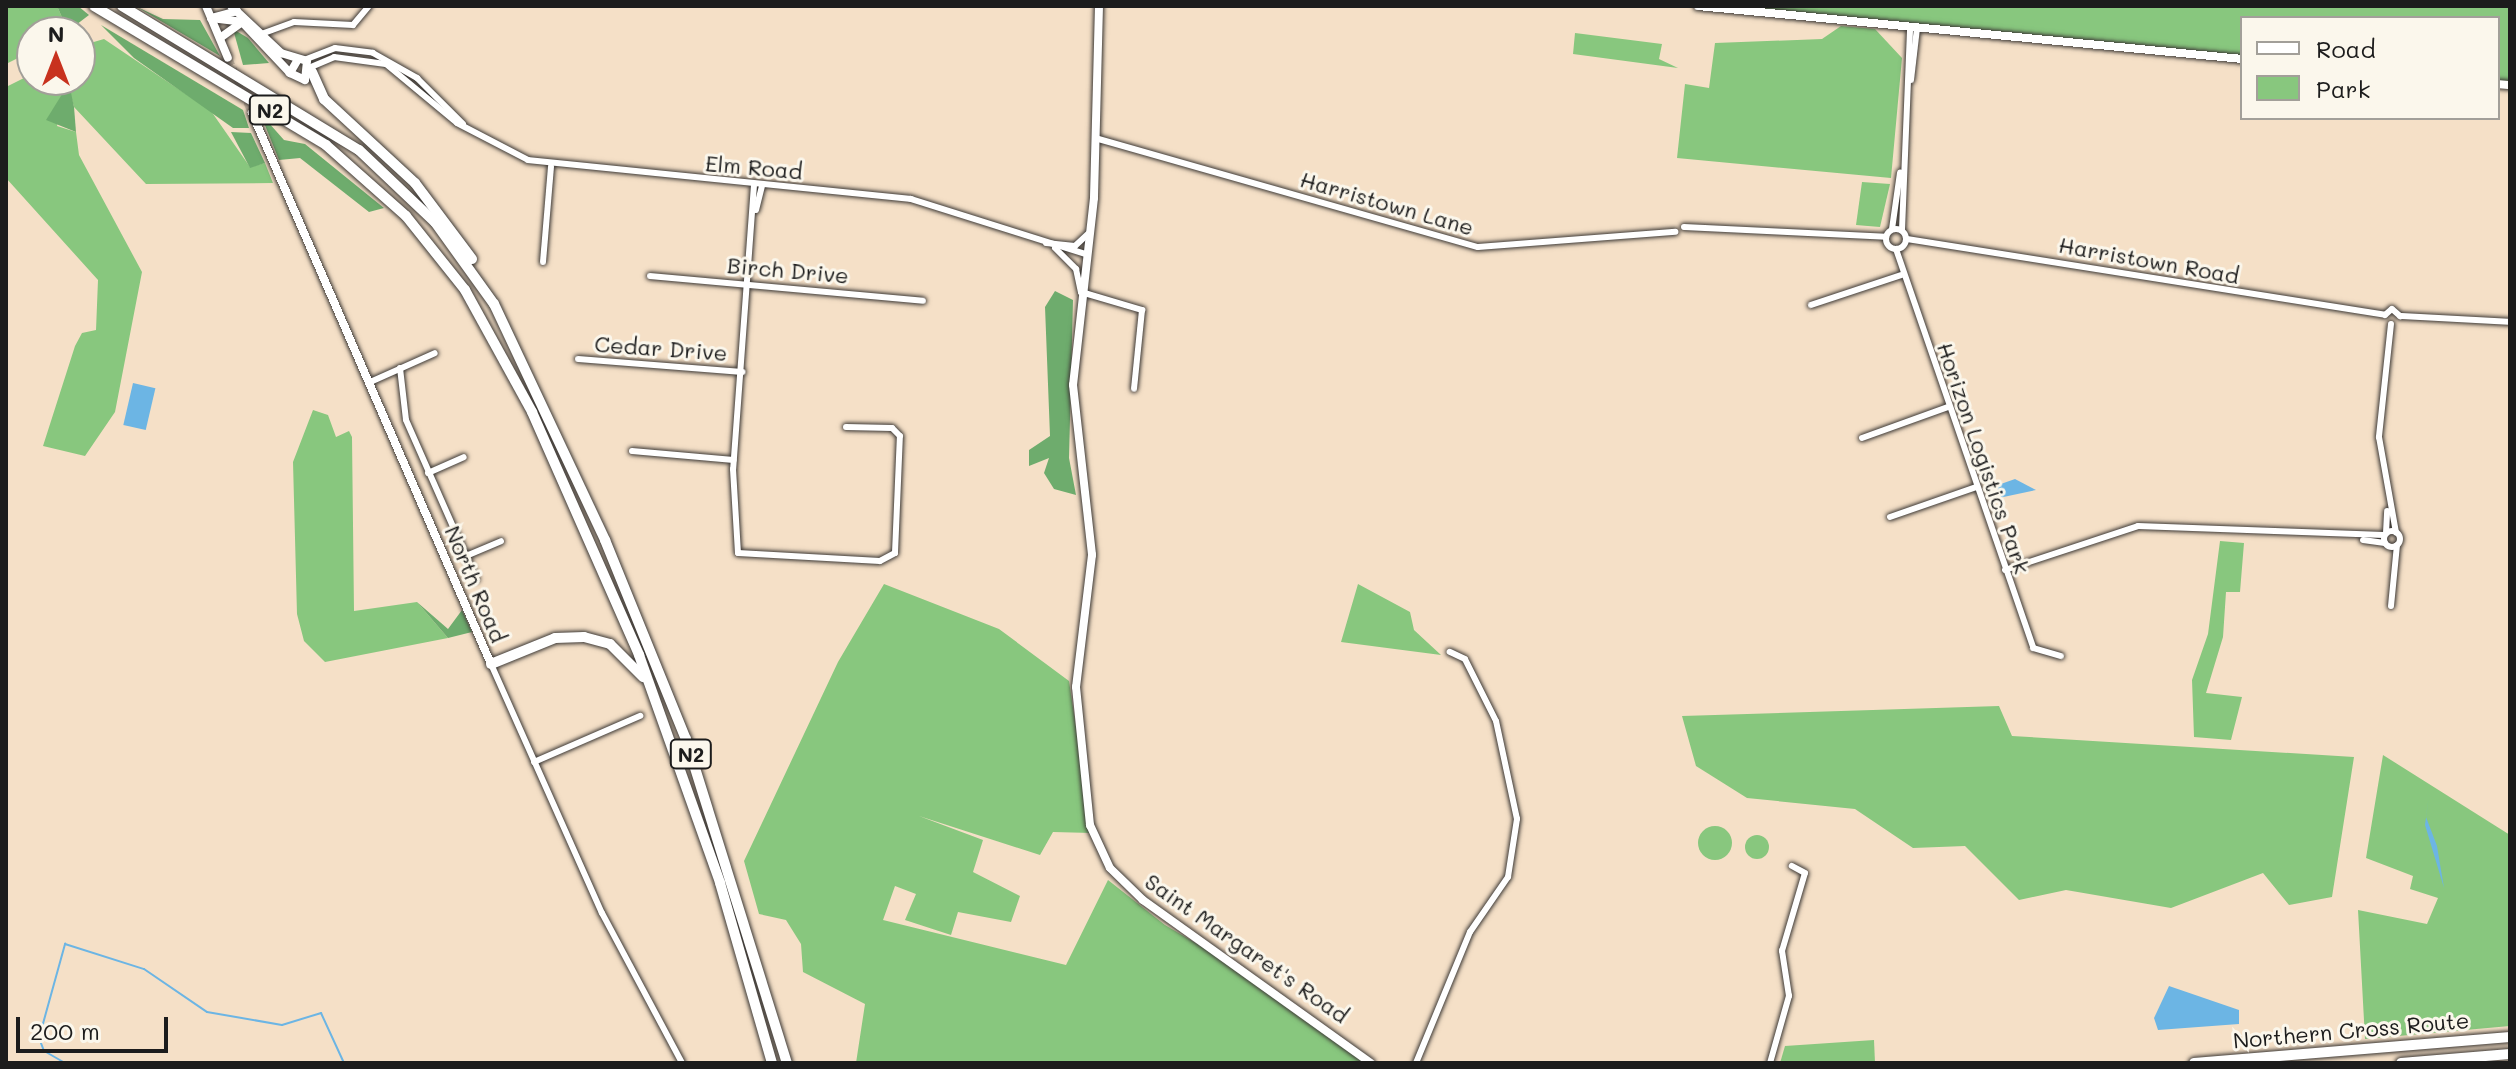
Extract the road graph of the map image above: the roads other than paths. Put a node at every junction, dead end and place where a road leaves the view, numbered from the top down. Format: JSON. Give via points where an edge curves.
{"nodes":[{"id":1,"x":94,"y":6,"type":"edge"},
{"id":2,"x":122,"y":6,"type":"edge"},
{"id":3,"x":206,"y":6,"type":"edge"},
{"id":4,"x":231,"y":6,"type":"edge"},
{"id":5,"x":369,"y":6,"type":"edge"},
{"id":6,"x":1099,"y":6,"type":"edge"},
{"id":7,"x":1698,"y":6,"type":"edge"},
{"id":8,"x":239,"y":12,"type":"junction"},
{"id":9,"x":211,"y":18,"type":"junction"},
{"id":10,"x":247,"y":27,"type":"junction"},
{"id":11,"x":1914,"y":27,"type":"junction"},
{"id":12,"x":264,"y":33,"type":"junction"},
{"id":13,"x":220,"y":38,"type":"junction"},
{"id":14,"x":228,"y":58,"type":"tunnel mouth"},
{"id":15,"x":2240,"y":59,"type":"edge"},
{"id":16,"x":306,"y":65,"type":"junction"},
{"id":17,"x":290,"y":73,"type":"junction"},
{"id":18,"x":252,"y":113,"type":"tunnel mouth"},
{"id":19,"x":1095,"y":138,"type":"junction"},
{"id":20,"x":551,"y":166,"type":"junction"},
{"id":21,"x":1901,"y":169,"type":"junction"},
{"id":22,"x":754,"y":185,"type":"junction"},
{"id":23,"x":762,"y":186,"type":"junction"},
{"id":24,"x":756,"y":210,"type":"junction"},
{"id":25,"x":1684,"y":227,"type":"dead end"},
{"id":26,"x":1892,"y":229,"type":"junction"},
{"id":27,"x":1902,"y":230,"type":"junction"},
{"id":28,"x":1675,"y":232,"type":"dead end"},
{"id":29,"x":1088,"y":234,"type":"junction"},
{"id":30,"x":1886,"y":237,"type":"junction"},
{"id":31,"x":1907,"y":239,"type":"junction"},
{"id":32,"x":1043,"y":244,"type":"junction"},
{"id":33,"x":1055,"y":248,"type":"junction"},
{"id":34,"x":1896,"y":249,"type":"junction"},
{"id":35,"x":1085,"y":254,"type":"junction"},
{"id":36,"x":1069,"y":257,"type":"junction"},
{"id":37,"x":543,"y":262,"type":"dead end"},
{"id":38,"x":1901,"y":275,"type":"junction"},
{"id":39,"x":650,"y":276,"type":"dead end"},
{"id":40,"x":748,"y":285,"type":"junction"},
{"id":41,"x":1081,"y":292,"type":"junction"},
{"id":42,"x":923,"y":301,"type":"dead end"},
{"id":43,"x":1811,"y":305,"type":"dead end"},
{"id":44,"x":2385,"y":315,"type":"junction"},
{"id":45,"x":2400,"y":316,"type":"junction"},
{"id":46,"x":2510,"y":322,"type":"edge"},
{"id":47,"x":2391,"y":324,"type":"junction"},
{"id":48,"x":435,"y":353,"type":"dead end"},
{"id":49,"x":578,"y":359,"type":"dead end"},
{"id":50,"x":400,"y":368,"type":"junction"},
{"id":51,"x":742,"y":372,"type":"junction"},
{"id":52,"x":368,"y":383,"type":"junction"},
{"id":53,"x":1134,"y":389,"type":"dead end"},
{"id":54,"x":1948,"y":407,"type":"junction"},
{"id":55,"x":846,"y":427,"type":"dead end"},
{"id":56,"x":1862,"y":438,"type":"dead end"},
{"id":57,"x":632,"y":451,"type":"dead end"},
{"id":58,"x":464,"y":457,"type":"dead end"},
{"id":59,"x":734,"y":460,"type":"junction"},
{"id":60,"x":428,"y":473,"type":"junction"},
{"id":61,"x":575,"y":473,"type":"junction"},
{"id":62,"x":1976,"y":487,"type":"junction"},
{"id":63,"x":2388,"y":503,"type":"junction"},
{"id":64,"x":1890,"y":517,"type":"dead end"},
{"id":65,"x":2396,"y":532,"type":"junction"},
{"id":66,"x":501,"y":541,"type":"dead end"},
{"id":67,"x":2388,"y":541,"type":"junction"},
{"id":68,"x":466,"y":556,"type":"junction"},
{"id":69,"x":2005,"y":570,"type":"junction"},
{"id":70,"x":476,"y":579,"type":"dead end"},
{"id":71,"x":2391,"y":606,"type":"dead end"},
{"id":72,"x":1450,"y":652,"type":"dead end"},
{"id":73,"x":2061,"y":656,"type":"dead end"},
{"id":74,"x":491,"y":664,"type":"junction"},
{"id":75,"x":640,"y":716,"type":"dead end"},
{"id":76,"x":674,"y":748,"type":"junction"},
{"id":77,"x":534,"y":762,"type":"junction"},
{"id":78,"x":1792,"y":866,"type":"dead end"},
{"id":79,"x":2510,"y":1037,"type":"edge"},
{"id":80,"x":2510,"y":1054,"type":"edge"},
{"id":81,"x":682,"y":1063,"type":"edge"},
{"id":82,"x":772,"y":1063,"type":"edge"},
{"id":83,"x":787,"y":1063,"type":"edge"},
{"id":84,"x":1371,"y":1063,"type":"edge"},
{"id":85,"x":1416,"y":1063,"type":"edge"},
{"id":86,"x":1770,"y":1063,"type":"edge"},
{"id":87,"x":2194,"y":1063,"type":"edge"},
{"id":88,"x":2401,"y":1063,"type":"edge"}],
"edges":[{"from":1,"to":76,"type":"highway","number":"N2","via":[[326,145],[427,239],[486,324],[532,412]]},
{"from":2,"to":61,"type":"highway","number":"N2","via":[[308,113],[401,186],[494,304]]},
{"from":3,"to":9,"type":"main road"},
{"from":4,"to":8,"type":"main road"},
{"from":5,"to":12,"type":"street","via":[[353,25],[294,22]]},
{"from":6,"to":19,"type":"main road","name":"Saint Margaret's Road"},
{"from":7,"to":11,"type":"main road"},
{"from":8,"to":9,"type":"main road"},
{"from":8,"to":12,"type":"main road"},
{"from":9,"to":10,"type":"main road"},
{"from":9,"to":13,"type":"main road"},
{"from":10,"to":13,"type":"main road","via":[[232,24]]},
{"from":10,"to":17,"type":"main road"},
{"from":11,"to":15,"type":"main road"},
{"from":11,"to":21,"type":"street"},
{"from":12,"to":16,"type":"main road"},
{"from":13,"to":14,"type":"main road"},
{"from":16,"to":17,"type":"main road"},
{"from":16,"to":17,"type":"main road","via":[[301,81]]},
{"from":16,"to":20,"type":"street","name":"Elm Road","via":[[343,48],[389,59],[465,127],[510,154]]},
{"from":16,"to":61,"type":"highway","via":[[324,99],[406,173],[462,244],[521,344]]},
{"from":18,"to":52,"type":"main road","name":"North Road"},
{"from":19,"to":28,"type":"street","name":"Harristown Lane","via":[[1478,247]]},
{"from":19,"to":29,"type":"main road","name":"Saint Margaret's Road"},
{"from":20,"to":22,"type":"street","name":"Elm Road"},
{"from":20,"to":37,"type":"street"},
{"from":21,"to":26,"type":"street"},
{"from":21,"to":27,"type":"street"},
{"from":22,"to":23,"type":"street","name":"Elm Road"},
{"from":22,"to":24,"type":"street"},
{"from":23,"to":24,"type":"street"},
{"from":23,"to":32,"type":"street","name":"Elm Road","via":[[911,199]]},
{"from":24,"to":40,"type":"street"},
{"from":25,"to":30,"type":"street"},
{"from":26,"to":27,"type":"street"},
{"from":26,"to":30,"type":"street"},
{"from":27,"to":31,"type":"street"},
{"from":29,"to":32,"type":"street","name":"Elm Road","via":[[1075,246]]},
{"from":29,"to":35,"type":"main road","name":"Saint Margaret's Road"},
{"from":30,"to":34,"type":"street"},
{"from":31,"to":34,"type":"street"},
{"from":31,"to":44,"type":"street","name":"Harristown Road"},
{"from":32,"to":33,"type":"street","name":"Elm Road"},
{"from":33,"to":35,"type":"street","name":"Elm Road"},
{"from":33,"to":36,"type":"street","name":"Elm Road"},
{"from":34,"to":38,"type":"street","name":"Horizon Logistics Park"},
{"from":35,"to":36,"type":"street"},
{"from":35,"to":41,"type":"main road","name":"Saint Margaret's Road"},
{"from":36,"to":41,"type":"street"},
{"from":38,"to":43,"type":"street"},
{"from":38,"to":54,"type":"street","name":"Horizon Logistics Park"},
{"from":39,"to":40,"type":"street","name":"Birch Drive"},
{"from":40,"to":42,"type":"street","name":"Birch Drive"},
{"from":40,"to":51,"type":"street"},
{"from":41,"to":53,"type":"street","via":[[1142,310]]},
{"from":41,"to":84,"type":"main road","name":"Saint Margaret's Road","via":[[1073,408],[1092,578],[1076,702],[1090,825],[1110,868],[1143,900]]},
{"from":44,"to":45,"type":"street","name":"Harristown Road","via":[[2392,309]]},
{"from":44,"to":47,"type":"street"},
{"from":45,"to":46,"type":"street"},
{"from":45,"to":47,"type":"street"},
{"from":47,"to":63,"type":"street","via":[[2379,437]]},
{"from":48,"to":50,"type":"street"},
{"from":49,"to":51,"type":"street","name":"Cedar Drive"},
{"from":50,"to":52,"type":"street"},
{"from":50,"to":60,"type":"street","via":[[404,414]]},
{"from":51,"to":59,"type":"street"},
{"from":52,"to":74,"type":"main road","name":"North Road"},
{"from":54,"to":56,"type":"street"},
{"from":54,"to":62,"type":"street","name":"Horizon Logistics Park"},
{"from":55,"to":59,"type":"street","via":[[892,428],[900,436],[898,545],[889,559],[738,553]]},
{"from":57,"to":59,"type":"street"},
{"from":58,"to":60,"type":"street"},
{"from":60,"to":68,"type":"street"},
{"from":61,"to":83,"type":"highway","number":"N2","via":[[704,790]]},
{"from":62,"to":64,"type":"street"},
{"from":62,"to":69,"type":"street","name":"Horizon Logistics Park"},
{"from":63,"to":65,"type":"street"},
{"from":63,"to":67,"type":"street"},
{"from":65,"to":67,"type":"street"},
{"from":65,"to":67,"type":"street"},
{"from":66,"to":68,"type":"street"},
{"from":67,"to":69,"type":"street","via":[[2138,526]]},
{"from":67,"to":71,"type":"street","via":[[2394,570]]},
{"from":68,"to":70,"type":"street"},
{"from":69,"to":73,"type":"street","name":"Horizon Logistics Park","via":[[2033,648]]},
{"from":72,"to":85,"type":"street","via":[[1465,659],[1496,721],[1517,819],[1508,877],[1470,932]]},
{"from":74,"to":76,"type":"highway","via":[[555,638],[610,644],[642,675]]},
{"from":74,"to":77,"type":"street","name":"North Road"},
{"from":75,"to":77,"type":"street"},
{"from":76,"to":82,"type":"highway","number":"N2"},
{"from":77,"to":81,"type":"street","name":"North Road"},
{"from":78,"to":86,"type":"street","via":[[1805,873],[1782,951],[1789,996]]},
{"from":79,"to":87,"type":"highway","name":"Northern Cross Route"},
{"from":80,"to":88,"type":"highway","name":"Northern Cross Route"}]}
